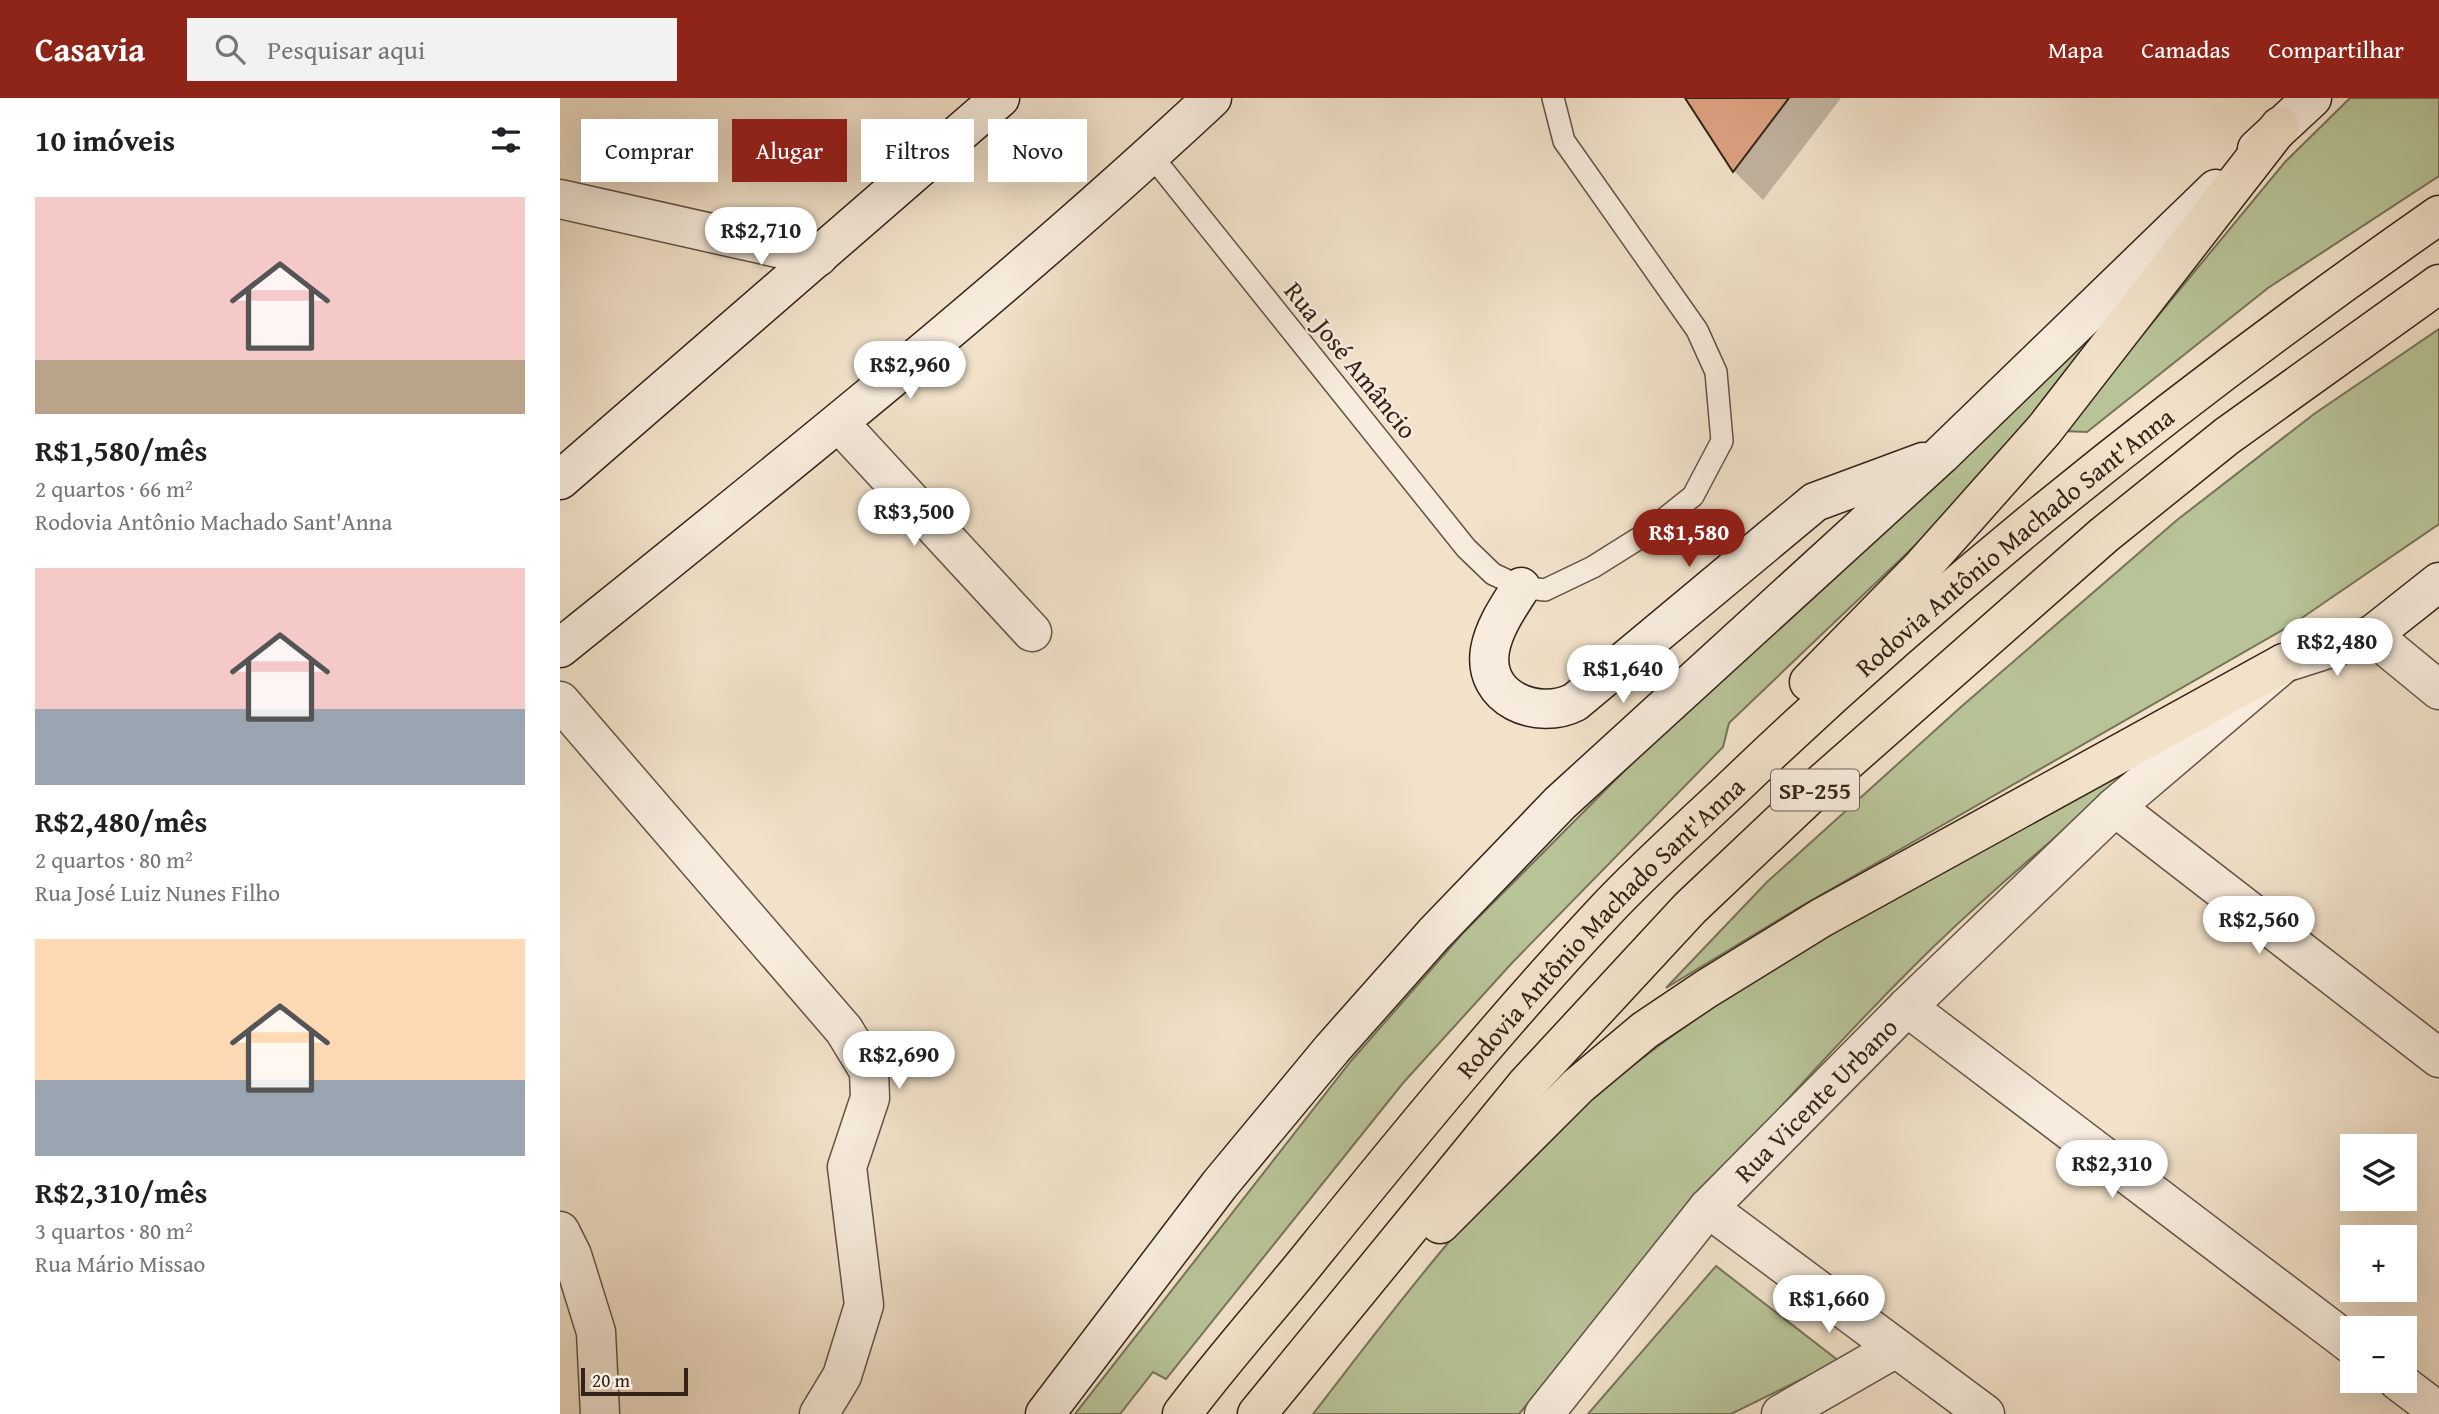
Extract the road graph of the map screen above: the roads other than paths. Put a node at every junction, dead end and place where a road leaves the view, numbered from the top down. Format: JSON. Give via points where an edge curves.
{"nodes":[{"id":1,"x":1000,"y":98,"type":"edge"},
{"id":2,"x":1212,"y":98,"type":"edge"},
{"id":3,"x":1553,"y":98,"type":"edge"},
{"id":4,"x":2312,"y":98,"type":"edge"},
{"id":5,"x":2280,"y":127,"type":"junction"},
{"id":6,"x":1151,"y":155,"type":"junction"},
{"id":7,"x":560,"y":199,"type":"edge"},
{"id":8,"x":2439,"y":215,"type":"edge"},
{"id":9,"x":818,"y":257,"type":"junction"},
{"id":10,"x":2439,"y":285,"type":"edge"},
{"id":11,"x":839,"y":423,"type":"junction"},
{"id":12,"x":1941,"y":455,"type":"junction"},
{"id":13,"x":560,"y":480,"type":"edge"},
{"id":14,"x":2439,"y":582,"type":"edge"},
{"id":15,"x":1521,"y":587,"type":"junction"},
{"id":16,"x":1032,"y":632,"type":"dead end"},
{"id":17,"x":2372,"y":635,"type":"junction"},
{"id":18,"x":560,"y":648,"type":"edge"},
{"id":19,"x":2284,"y":663,"type":"junction"},
{"id":20,"x":2439,"y":690,"type":"edge"},
{"id":21,"x":560,"y":701,"type":"edge"},
{"id":22,"x":2115,"y":807,"type":"junction"},
{"id":23,"x":1608,"y":907,"type":"junction"},
{"id":24,"x":1907,"y":1007,"type":"junction"},
{"id":25,"x":2439,"y":1058,"type":"edge"},
{"id":26,"x":1708,"y":1208,"type":"junction"},
{"id":27,"x":560,"y":1231,"type":"edge"},
{"id":28,"x":2340,"y":1336,"type":"edge"},
{"id":29,"x":1896,"y":1348,"type":"junction"},
{"id":30,"x":1210,"y":1376,"type":"junction"},
{"id":31,"x":2414,"y":1393,"type":"edge"},
{"id":32,"x":1268,"y":1401,"type":"edge"},
{"id":33,"x":2439,"y":1412,"type":"edge"},
{"id":34,"x":600,"y":1414,"type":"edge"},
{"id":35,"x":819,"y":1414,"type":"edge"},
{"id":36,"x":1045,"y":1414,"type":"edge"},
{"id":37,"x":1174,"y":1414,"type":"edge"},
{"id":38,"x":1182,"y":1414,"type":"edge"},
{"id":39,"x":1544,"y":1414,"type":"edge"},
{"id":40,"x":1782,"y":1414,"type":"edge"},
{"id":41,"x":1985,"y":1414,"type":"edge"}],
"edges":[{"from":1,"to":9,"type":"street"},
{"from":2,"to":6,"type":"street"},
{"from":3,"to":15,"type":"lane","via":[[1564,141],[1697,330],[1716,372],[1722,441],[1693,496],[1644,535],[1545,590]]},
{"from":4,"to":5,"type":"street"},
{"from":5,"to":12,"type":"street"},
{"from":5,"to":23,"type":"highway","via":[[1993,491],[1799,692]]},
{"from":6,"to":11,"type":"street"},
{"from":6,"to":15,"type":"lane","name":"Rua José Amâncio","via":[[1466,548],[1493,574]]},
{"from":7,"to":9,"type":"street"},
{"from":8,"to":23,"type":"highway","name":"Rodovia Antônio Machado Sant'Anna","number":"SP-255","via":[[2184,400],[1960,579],[1843,683]]},
{"from":9,"to":13,"type":"street"},
{"from":10,"to":32,"type":"highway","name":"Rodovia Antônio Machado Sant'Anna","number":"SP-255","via":[[2227,436],[2104,535],[1699,898],[1525,1085]]},
{"from":11,"to":16,"type":"street"},
{"from":11,"to":18,"type":"street"},
{"from":12,"to":15,"type":"street","via":[[1815,502],[1575,702],[1559,709],[1532,709],[1515,702],[1493,675],[1490,648]]},
{"from":12,"to":36,"type":"street","via":[[1560,803],[1433,934],[1220,1184]]},
{"from":14,"to":17,"type":"street"},
{"from":17,"to":19,"type":"street"},
{"from":17,"to":20,"type":"street"},
{"from":19,"to":22,"type":"street","name":"Rua Vicente Urbano"},
{"from":19,"to":32,"type":"highway","via":[[1821,918],[1645,1030],[1578,1086]]},
{"from":21,"to":35,"type":"street","via":[[844,1030],[869,1071],[870,1098],[847,1167],[864,1305],[842,1376]]},
{"from":22,"to":24,"type":"street","name":"Rua Vicente Urbano"},
{"from":22,"to":25,"type":"street"},
{"from":23,"to":30,"type":"highway","name":"Rodovia Antônio Machado Sant'Anna","number":"SP-255","via":[[1423,1115]]},
{"from":24,"to":26,"type":"street","name":"Rua Vicente Urbano"},
{"from":24,"to":28,"type":"street"},
{"from":26,"to":29,"type":"street"},
{"from":26,"to":39,"type":"street","name":"Rua Vicente Urbano"},
{"from":27,"to":34,"type":"street","via":[[596,1332]]},
{"from":29,"to":40,"type":"street"},
{"from":29,"to":41,"type":"street"},
{"from":30,"to":37,"type":"highway"},
{"from":30,"to":38,"type":"highway","name":"Rodovia Antônio Machado Sant'Anna","number":"SP-255"},
{"from":31,"to":33,"type":"street"}]}
